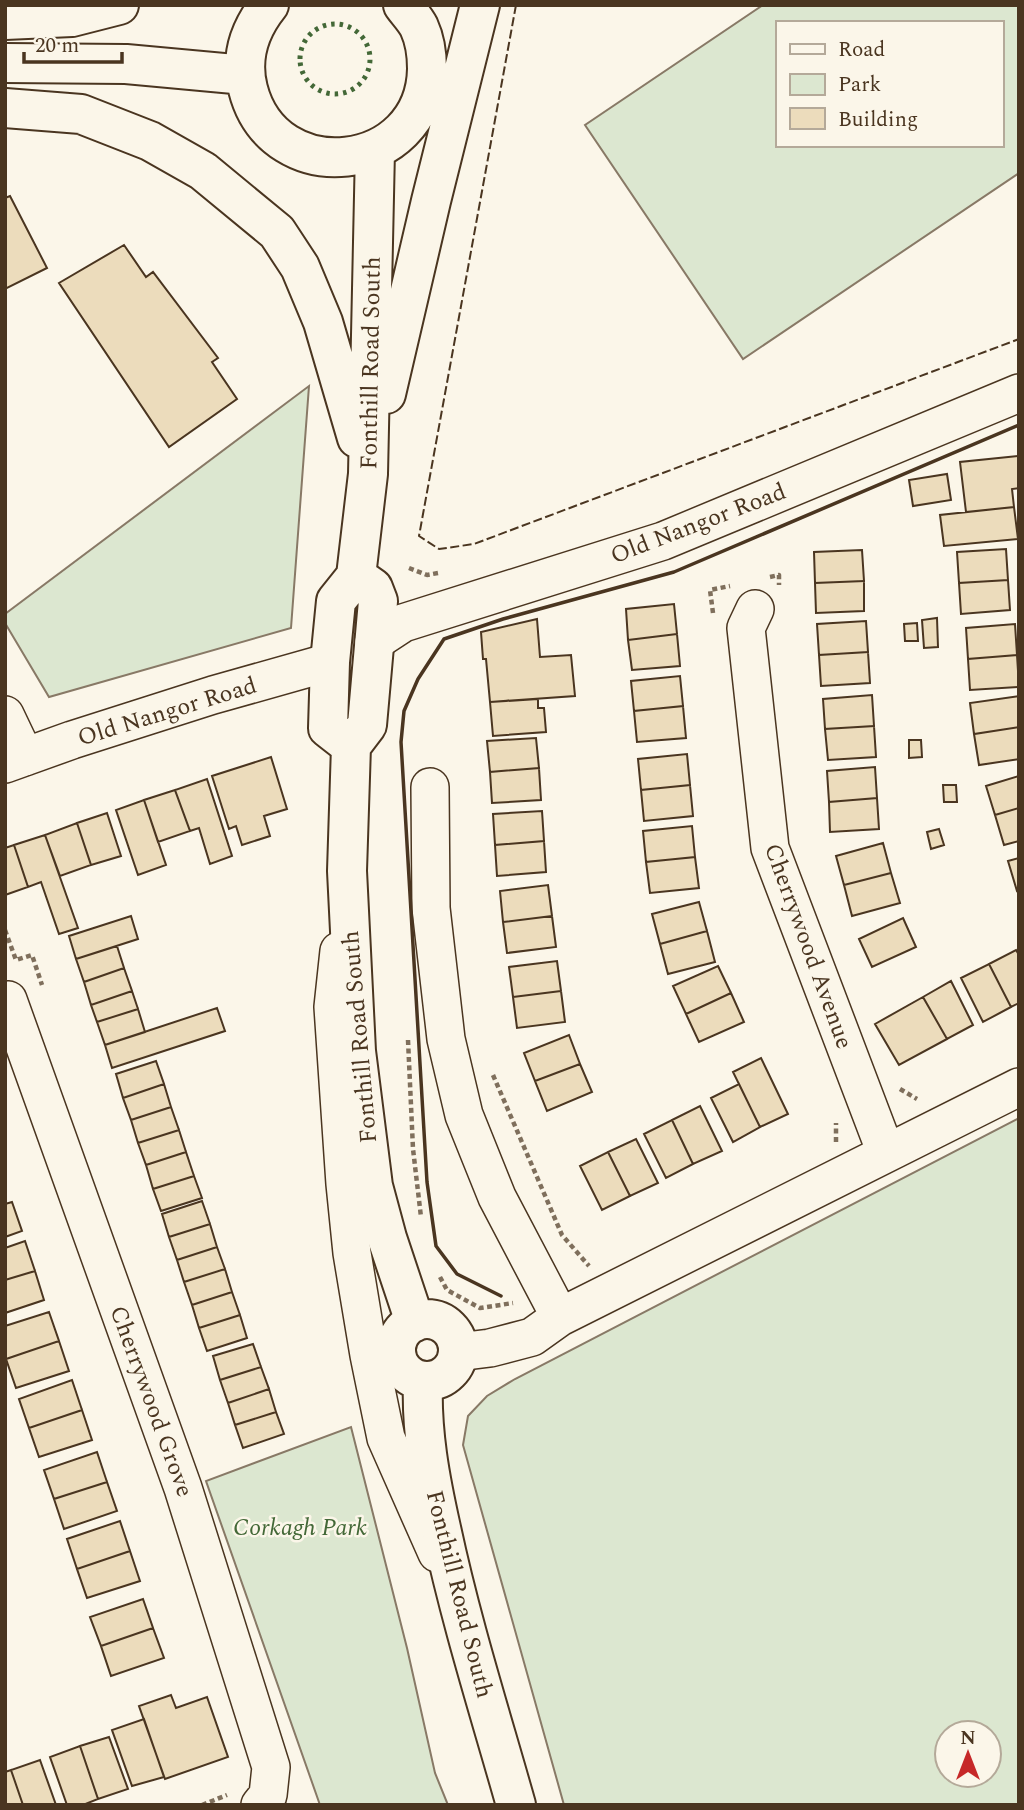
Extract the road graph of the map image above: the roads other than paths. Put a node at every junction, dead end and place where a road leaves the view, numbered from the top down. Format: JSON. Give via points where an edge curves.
{"nodes":[{"id":1,"x":119,"y":5,"type":"edge"},
{"id":2,"x":269,"y":5,"type":"edge"},
{"id":3,"x":403,"y":5,"type":"edge"},
{"id":4,"x":480,"y":5,"type":"edge"},
{"id":5,"x":5,"y":20,"type":"edge"},
{"id":6,"x":5,"y":63,"type":"edge"},
{"id":7,"x":245,"y":75,"type":"junction"},
{"id":8,"x":5,"y":107,"type":"edge"},
{"id":9,"x":375,"y":150,"type":"junction"},
{"id":10,"x":1019,"y":393,"type":"edge"},
{"id":11,"x":368,"y":474,"type":"junction"},
{"id":12,"x":356,"y":576,"type":"junction"},
{"id":13,"x":759,"y":590,"type":"road end"},
{"id":14,"x":374,"y":642,"type":"junction"},
{"id":15,"x":330,"y":662,"type":"junction"},
{"id":16,"x":5,"y":715,"type":"edge"},
{"id":17,"x":351,"y":746,"type":"junction"},
{"id":18,"x":15,"y":760,"type":"edge"},
{"id":19,"x":430,"y":788,"type":"dead end"},
{"id":20,"x":347,"y":871,"type":"junction"},
{"id":21,"x":7,"y":982,"type":"edge"},
{"id":22,"x":1019,"y":1087,"type":"edge"},
{"id":23,"x":886,"y":1153,"type":"junction"},
{"id":24,"x":560,"y":1317,"type":"junction"},
{"id":25,"x":415,"y":1322,"type":"junction"},
{"id":26,"x":458,"y":1352,"type":"junction"},
{"id":27,"x":423,"y":1381,"type":"junction"},
{"id":28,"x":454,"y":1592,"type":"junction"},
{"id":29,"x":260,"y":1805,"type":"edge"},
{"id":30,"x":516,"y":1805,"type":"edge"}],
"edges":[{"from":1,"to":5,"type":"main road","via":[[72,18]]},
{"from":2,"to":7,"type":"main road","via":[[256,21],[247,47]]},
{"from":3,"to":9,"type":"main road","via":[[419,27],[427,55],[426,84],[417,111],[399,134]]},
{"from":4,"to":11,"type":"main road"},
{"from":6,"to":7,"type":"main road","via":[[126,64]]},
{"from":7,"to":9,"type":"main road","via":[[252,103],[267,128],[290,146],[318,157],[347,158]]},
{"from":8,"to":11,"type":"main road","via":[[80,114],[150,141],[203,171],[277,232],[300,267],[323,322]]},
{"from":9,"to":11,"type":"main road","name":"Fonthill Road South"},
{"from":10,"to":14,"type":"street","name":"Old Nangor Road","via":[[663,541],[404,623]]},
{"from":11,"to":12,"type":"main road","name":"Fonthill Road South"},
{"from":12,"to":14,"type":"main road","via":[[376,595]]},
{"from":12,"to":15,"type":"main road","name":"Fonthill Road South","via":[[336,601]]},
{"from":13,"to":23,"type":"street","name":"Cherrywood Avenue","via":[[747,628],[770,848]]},
{"from":14,"to":17,"type":"main road","via":[[368,725]]},
{"from":15,"to":17,"type":"main road","name":"Fonthill Road South","via":[[328,728]]},
{"from":15,"to":18,"type":"street","name":"Old Nangor Road"},
{"from":16,"to":18,"type":"street"},
{"from":17,"to":20,"type":"main road","name":"Fonthill Road South"},
{"from":19,"to":24,"type":"street","via":[[431,908],[446,1039],[461,1102],[497,1197]]},
{"from":20,"to":25,"type":"main road","name":"Fonthill Road South","via":[[356,1051],[373,1186]]},
{"from":20,"to":28,"type":"street","via":[[333,1007],[352,1252],[386,1438]]},
{"from":21,"to":29,"type":"street","name":"Cherrywood Grove","via":[[183,1488],[271,1767],[268,1795]]},
{"from":22,"to":23,"type":"street"},
{"from":23,"to":24,"type":"street"},
{"from":24,"to":26,"type":"street","via":[[532,1337]]},
{"from":25,"to":26,"type":"main road","via":[[429,1319],[444,1324],[455,1336]]},
{"from":25,"to":27,"type":"main road","via":[[398,1338],[396,1357],[406,1373]]},
{"from":26,"to":27,"type":"main road","via":[[446,1375]]},
{"from":27,"to":28,"type":"main road","name":"Fonthill Road South","via":[[426,1450]]},
{"from":28,"to":30,"type":"main road","name":"Fonthill Road South"}]}
